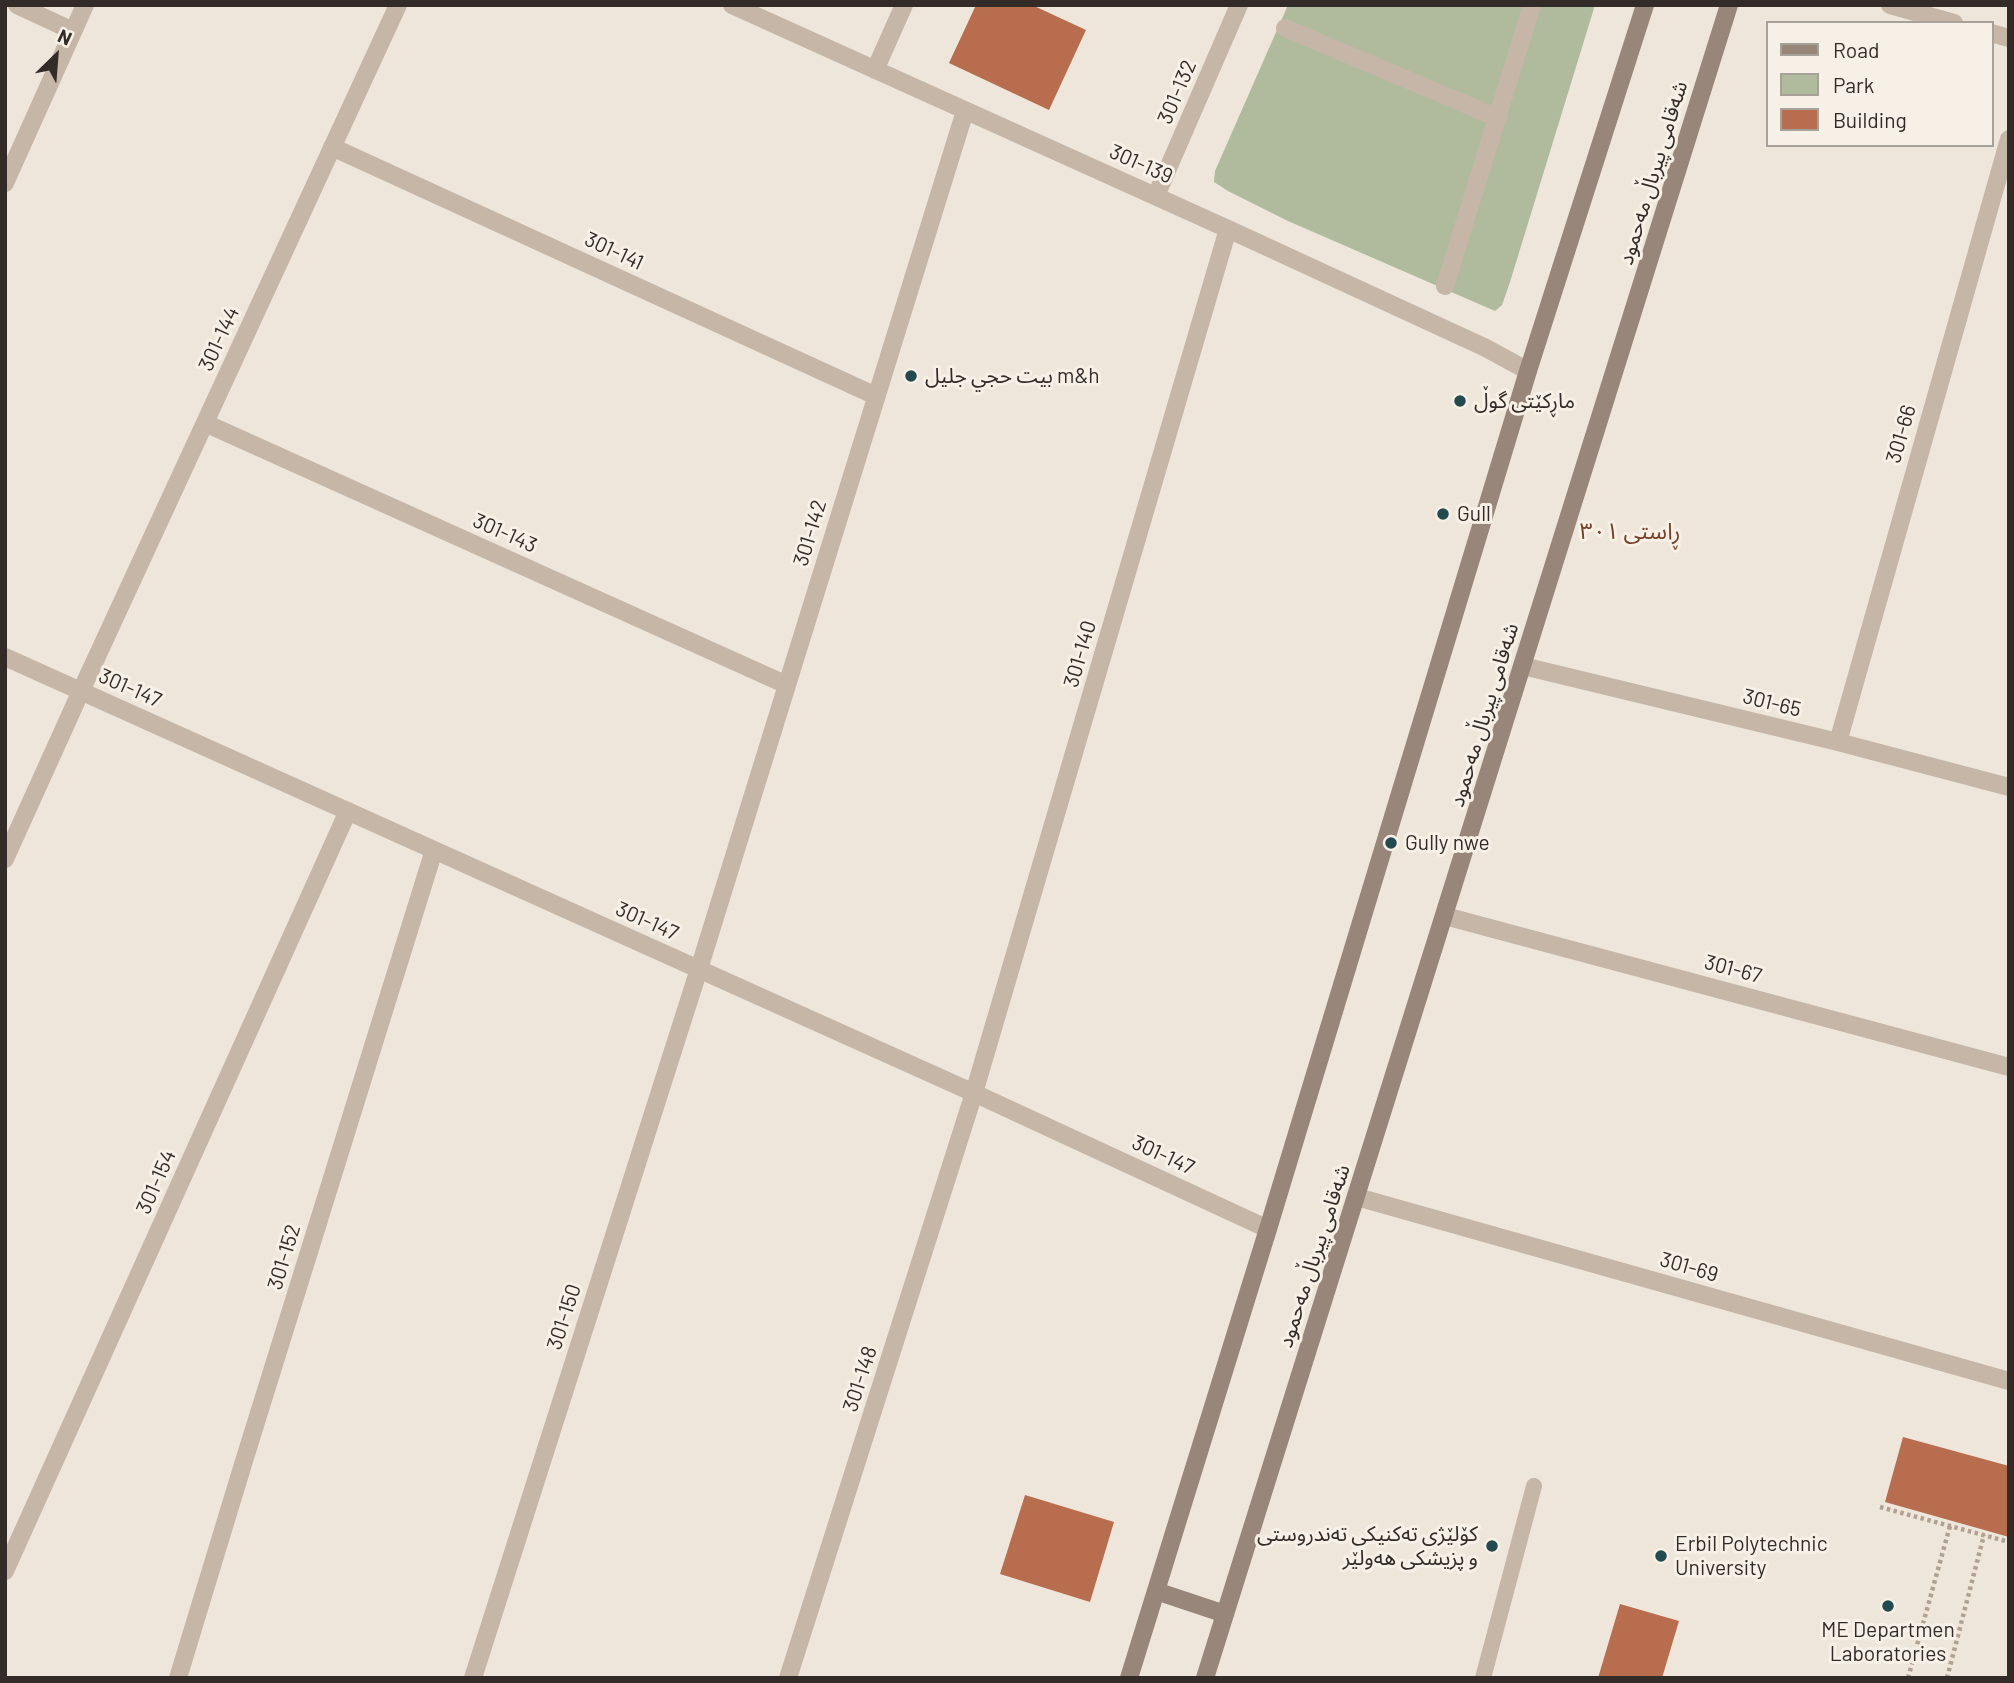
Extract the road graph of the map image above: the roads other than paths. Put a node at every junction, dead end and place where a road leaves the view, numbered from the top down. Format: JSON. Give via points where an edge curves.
{"nodes":[{"id":1,"x":18,"y":5,"type":"edge"},
{"id":2,"x":85,"y":5,"type":"edge"},
{"id":3,"x":398,"y":5,"type":"edge"},
{"id":4,"x":732,"y":5,"type":"edge"},
{"id":5,"x":904,"y":5,"type":"edge"},
{"id":6,"x":1238,"y":5,"type":"edge"},
{"id":7,"x":1532,"y":5,"type":"edge"},
{"id":8,"x":1644,"y":5,"type":"edge"},
{"id":9,"x":1729,"y":5,"type":"edge"},
{"id":10,"x":1890,"y":5,"type":"edge"},
{"id":11,"x":1947,"y":21,"type":"edge"},
{"id":12,"x":1284,"y":29,"type":"dead end"},
{"id":13,"x":73,"y":31,"type":"junction"},
{"id":14,"x":875,"y":70,"type":"junction"},
{"id":15,"x":965,"y":111,"type":"junction"},
{"id":16,"x":1498,"y":118,"type":"junction"},
{"id":17,"x":2009,"y":139,"type":"edge"},
{"id":18,"x":332,"y":147,"type":"junction"},
{"id":19,"x":5,"y":184,"type":"edge"},
{"id":20,"x":1156,"y":196,"type":"junction"},
{"id":21,"x":1228,"y":229,"type":"junction"},
{"id":22,"x":1445,"y":286,"type":"dead end"},
{"id":23,"x":1528,"y":371,"type":"junction"},
{"id":24,"x":876,"y":396,"type":"junction"},
{"id":25,"x":205,"y":423,"type":"junction"},
{"id":26,"x":5,"y":657,"type":"edge"},
{"id":27,"x":1523,"y":666,"type":"junction"},
{"id":28,"x":787,"y":685,"type":"junction"},
{"id":29,"x":81,"y":691,"type":"junction"},
{"id":30,"x":1838,"y":742,"type":"junction"},
{"id":31,"x":2009,"y":787,"type":"edge"},
{"id":32,"x":348,"y":811,"type":"junction"},
{"id":33,"x":435,"y":850,"type":"junction"},
{"id":34,"x":5,"y":859,"type":"edge"},
{"id":35,"x":1445,"y":916,"type":"junction"},
{"id":36,"x":699,"y":969,"type":"junction"},
{"id":37,"x":2009,"y":1067,"type":"edge"},
{"id":38,"x":974,"y":1093,"type":"junction"},
{"id":39,"x":1357,"y":1197,"type":"junction"},
{"id":40,"x":1268,"y":1229,"type":"junction"},
{"id":41,"x":2009,"y":1381,"type":"edge"},
{"id":42,"x":1534,"y":1486,"type":"dead end"},
{"id":43,"x":5,"y":1571,"type":"edge"},
{"id":44,"x":1156,"y":1591,"type":"junction"},
{"id":45,"x":1224,"y":1614,"type":"junction"},
{"id":46,"x":178,"y":1678,"type":"edge"},
{"id":47,"x":473,"y":1678,"type":"edge"},
{"id":48,"x":788,"y":1678,"type":"edge"},
{"id":49,"x":1129,"y":1678,"type":"edge"},
{"id":50,"x":1205,"y":1678,"type":"edge"},
{"id":51,"x":1483,"y":1678,"type":"edge"}],
"edges":[{"from":1,"to":13,"type":"street"},
{"from":2,"to":13,"type":"street"},
{"from":3,"to":18,"type":"street","name":"301-144"},
{"from":4,"to":14,"type":"street","name":"301-139"},
{"from":5,"to":14,"type":"street"},
{"from":6,"to":20,"type":"street","name":"301-132"},
{"from":7,"to":16,"type":"street"},
{"from":8,"to":23,"type":"main road"},
{"from":9,"to":27,"type":"main road","name":"شەقامی پیرباڵ مەحمود"},
{"from":10,"to":11,"type":"street"},
{"from":12,"to":16,"type":"street"},
{"from":13,"to":19,"type":"street"},
{"from":14,"to":15,"type":"street","name":"301-139"},
{"from":15,"to":20,"type":"street","name":"301-139"},
{"from":15,"to":24,"type":"street","name":"301-142"},
{"from":16,"to":22,"type":"street"},
{"from":17,"to":30,"type":"street","name":"301-66"},
{"from":18,"to":24,"type":"street","name":"301-141"},
{"from":18,"to":25,"type":"street","name":"301-144"},
{"from":20,"to":21,"type":"street","name":"301-139"},
{"from":21,"to":23,"type":"street","name":"301-139"},
{"from":21,"to":38,"type":"street","name":"301-140"},
{"from":23,"to":40,"type":"main road"},
{"from":24,"to":28,"type":"street","name":"301-142"},
{"from":25,"to":28,"type":"street","name":"301-143"},
{"from":25,"to":29,"type":"street","name":"301-144"},
{"from":26,"to":29,"type":"street","name":"301-147"},
{"from":27,"to":30,"type":"street","name":"301-65"},
{"from":27,"to":35,"type":"main road","name":"شەقامی پیرباڵ مەحمود"},
{"from":28,"to":36,"type":"street","name":"301-142"},
{"from":29,"to":32,"type":"street","name":"301-147"},
{"from":29,"to":34,"type":"street","name":"301-144"},
{"from":30,"to":31,"type":"street","name":"301-65"},
{"from":32,"to":33,"type":"street","name":"301-147"},
{"from":32,"to":43,"type":"street","name":"301-154"},
{"from":33,"to":36,"type":"street","name":"301-147"},
{"from":33,"to":46,"type":"street","name":"301-152"},
{"from":35,"to":37,"type":"street","name":"301-67"},
{"from":35,"to":39,"type":"main road","name":"شەقامی پیرباڵ مەحمود"},
{"from":36,"to":38,"type":"street","name":"301-147"},
{"from":36,"to":47,"type":"street","name":"301-150"},
{"from":38,"to":40,"type":"street","name":"301-147"},
{"from":38,"to":48,"type":"street","name":"301-148"},
{"from":39,"to":41,"type":"street","name":"301-69"},
{"from":39,"to":45,"type":"main road","name":"شەقامی پیرباڵ مەحمود"},
{"from":40,"to":44,"type":"main road"},
{"from":42,"to":51,"type":"lane"},
{"from":44,"to":45,"type":"main road"},
{"from":44,"to":49,"type":"main road"},
{"from":45,"to":50,"type":"main road","name":"شەقامی پیرباڵ مەحمود"}]}
